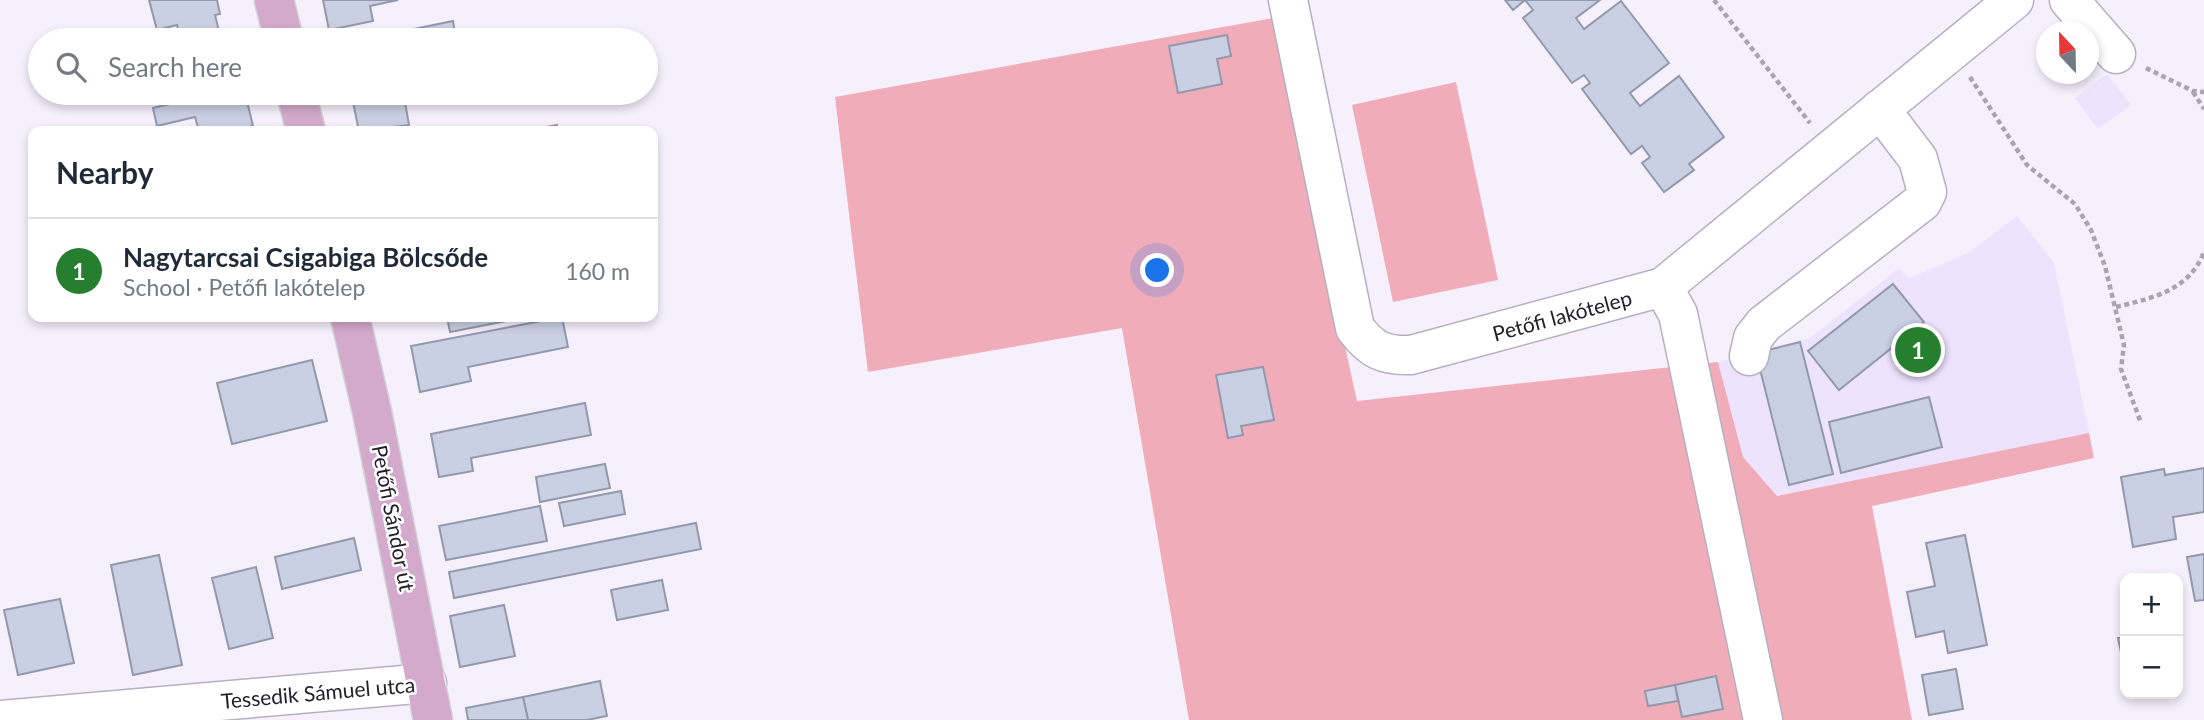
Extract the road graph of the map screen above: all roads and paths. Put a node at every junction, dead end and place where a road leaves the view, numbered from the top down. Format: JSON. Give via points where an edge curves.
{"nodes":[{"id":1,"x":274,"y":0,"type":"edge"},
{"id":2,"x":1289,"y":0,"type":"edge"},
{"id":3,"x":1713,"y":0,"type":"edge"},
{"id":4,"x":2014,"y":0,"type":"edge"},
{"id":5,"x":2069,"y":0,"type":"edge"},
{"id":6,"x":281,"y":28,"type":"edge"},
{"id":7,"x":1953,"y":50,"type":"junction"},
{"id":8,"x":2116,"y":54,"type":"joint"},
{"id":9,"x":2193,"y":91,"type":"junction"},
{"id":10,"x":2204,"y":92,"type":"edge"},
{"id":11,"x":299,"y":105,"type":"edge"},
{"id":12,"x":1880,"y":109,"type":"junction"},
{"id":13,"x":2204,"y":109,"type":"edge"},
{"id":14,"x":305,"y":126,"type":"edge"},
{"id":15,"x":1831,"y":149,"type":"junction"},
{"id":16,"x":2204,"y":252,"type":"edge"},
{"id":17,"x":1664,"y":288,"type":"junction"},
{"id":18,"x":2116,"y":307,"type":"junction"},
{"id":19,"x":351,"y":322,"type":"edge"},
{"id":20,"x":1749,"y":356,"type":"dead end"},
{"id":21,"x":2141,"y":423,"type":"dead end"},
{"id":22,"x":427,"y":682,"type":"junction"},
{"id":23,"x":0,"y":720,"type":"edge"},
{"id":24,"x":433,"y":720,"type":"edge"},
{"id":25,"x":1763,"y":720,"type":"edge"}],
"edges":[{"from":1,"to":6,"type":"main road"},
{"from":2,"to":17,"type":"street","name":"Petőfi lakótelep","via":[[1355,328],[1380,353],[1411,355]]},
{"from":3,"to":15,"type":"path"},
{"from":4,"to":7,"type":"street","name":"Petőfi lakótelep"},
{"from":5,"to":8,"type":"street"},
{"from":7,"to":12,"type":"street","name":"Petőfi lakótelep"},
{"from":7,"to":18,"type":"path","via":[[2027,164],[2075,204],[2091,230]]},
{"from":8,"to":9,"type":"path"},
{"from":9,"to":10,"type":"path"},
{"from":9,"to":13,"type":"path"},
{"from":11,"to":14,"type":"main road"},
{"from":12,"to":15,"type":"street","name":"Petőfi lakótelep"},
{"from":12,"to":20,"type":"street","via":[[1919,159],[1927,192],[1922,202],[1764,324],[1753,338]]},
{"from":15,"to":17,"type":"street","name":"Petőfi lakótelep"},
{"from":16,"to":18,"type":"path","via":[[2192,274],[2172,291]]},
{"from":17,"to":25,"type":"street","via":[[1678,314]]},
{"from":18,"to":21,"type":"path","via":[[2124,345],[2121,369]]},
{"from":19,"to":22,"type":"main road","name":"Petőfi Sándor út"},
{"from":22,"to":23,"type":"street","name":"Tessedik Sámuel utca"},
{"from":22,"to":24,"type":"main road","name":"Petőfi Sándor út"}]}
